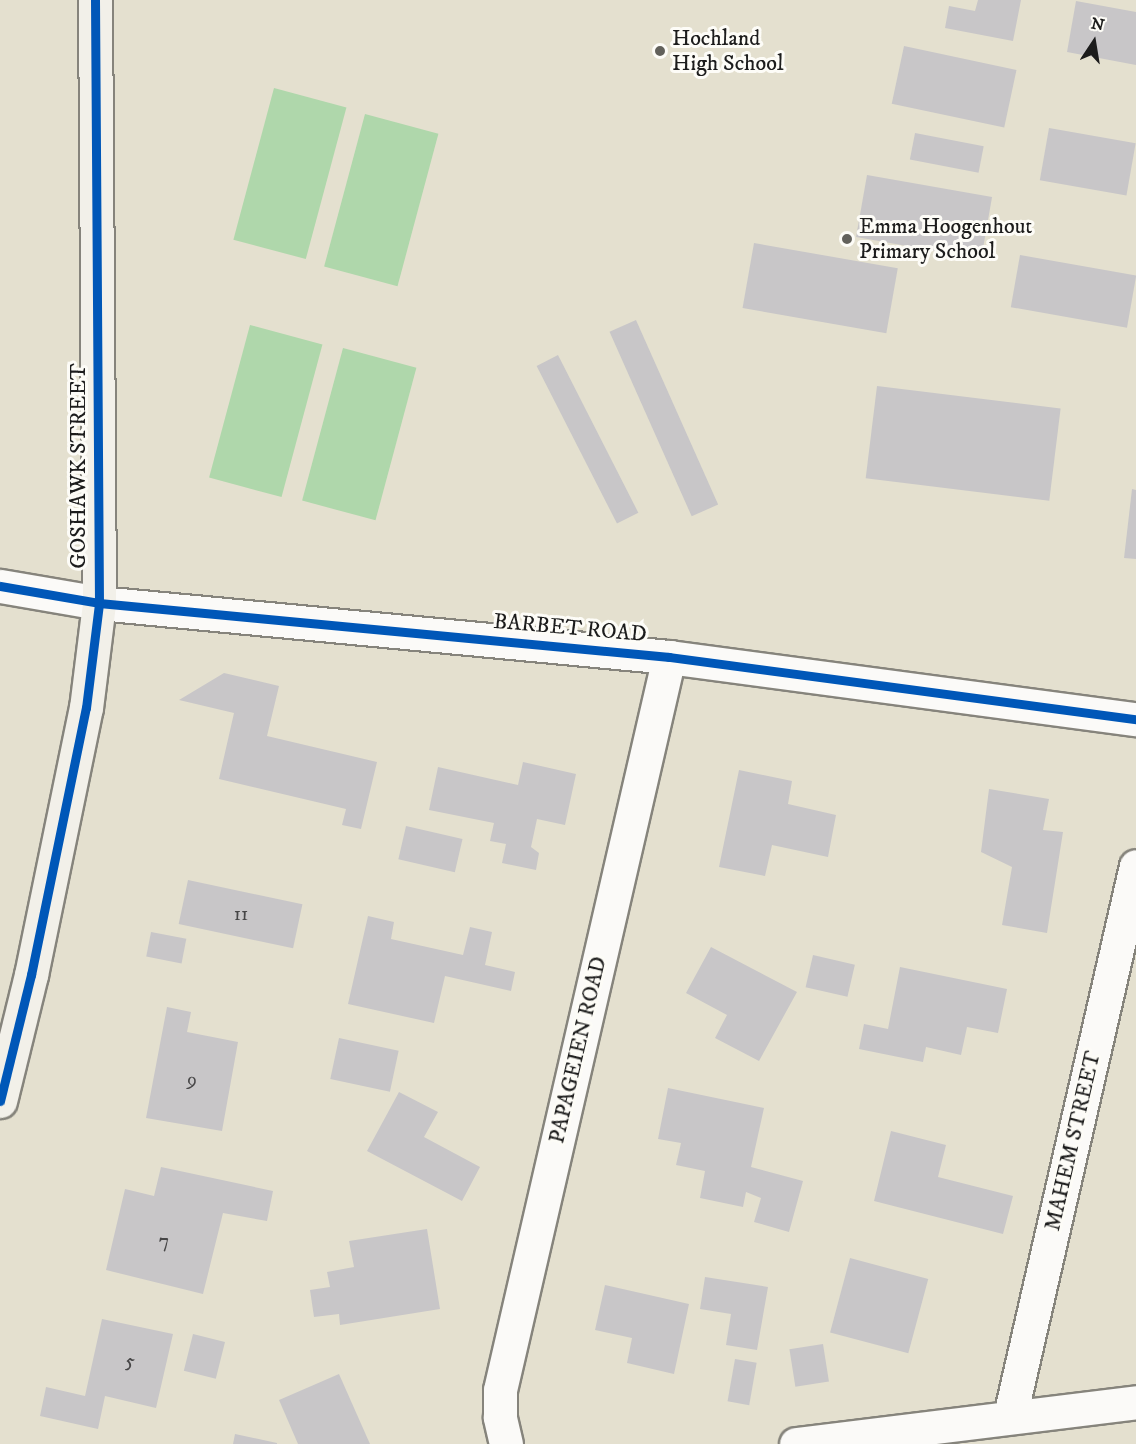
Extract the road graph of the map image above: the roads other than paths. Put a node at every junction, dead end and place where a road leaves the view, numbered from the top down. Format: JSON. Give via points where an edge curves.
{"nodes":[{"id":1,"x":95,"y":0,"type":"edge"},
{"id":2,"x":0,"y":586,"type":"edge"},
{"id":3,"x":99,"y":603,"type":"junction"},
{"id":4,"x":669,"y":657,"type":"junction"},
{"id":5,"x":1136,"y":719,"type":"edge"},
{"id":6,"x":1136,"y":866,"type":"edge"},
{"id":7,"x":0,"y":1101,"type":"edge"},
{"id":8,"x":1136,"y":1402,"type":"edge"},
{"id":9,"x":1010,"y":1416,"type":"junction"},
{"id":10,"x":506,"y":1444,"type":"edge"},
{"id":11,"x":796,"y":1444,"type":"edge"}],
"edges":[{"from":1,"to":3,"type":"street","name":"GOSHAWK STREET"},
{"from":2,"to":3,"type":"street","name":"BARBET ROAD"},
{"from":3,"to":4,"type":"street","name":"BARBET ROAD"},
{"from":3,"to":7,"type":"street","name":"GOSHAWK STREET","via":[[86,708],[31,975]]},
{"from":4,"to":5,"type":"street","name":"BARBET ROAD"},
{"from":4,"to":10,"type":"street","name":"PAPAGEIEN ROAD","via":[[500,1390]]},
{"from":6,"to":9,"type":"street","name":"MAHEM STREET"},
{"from":8,"to":9,"type":"street"},
{"from":9,"to":11,"type":"street"}]}
